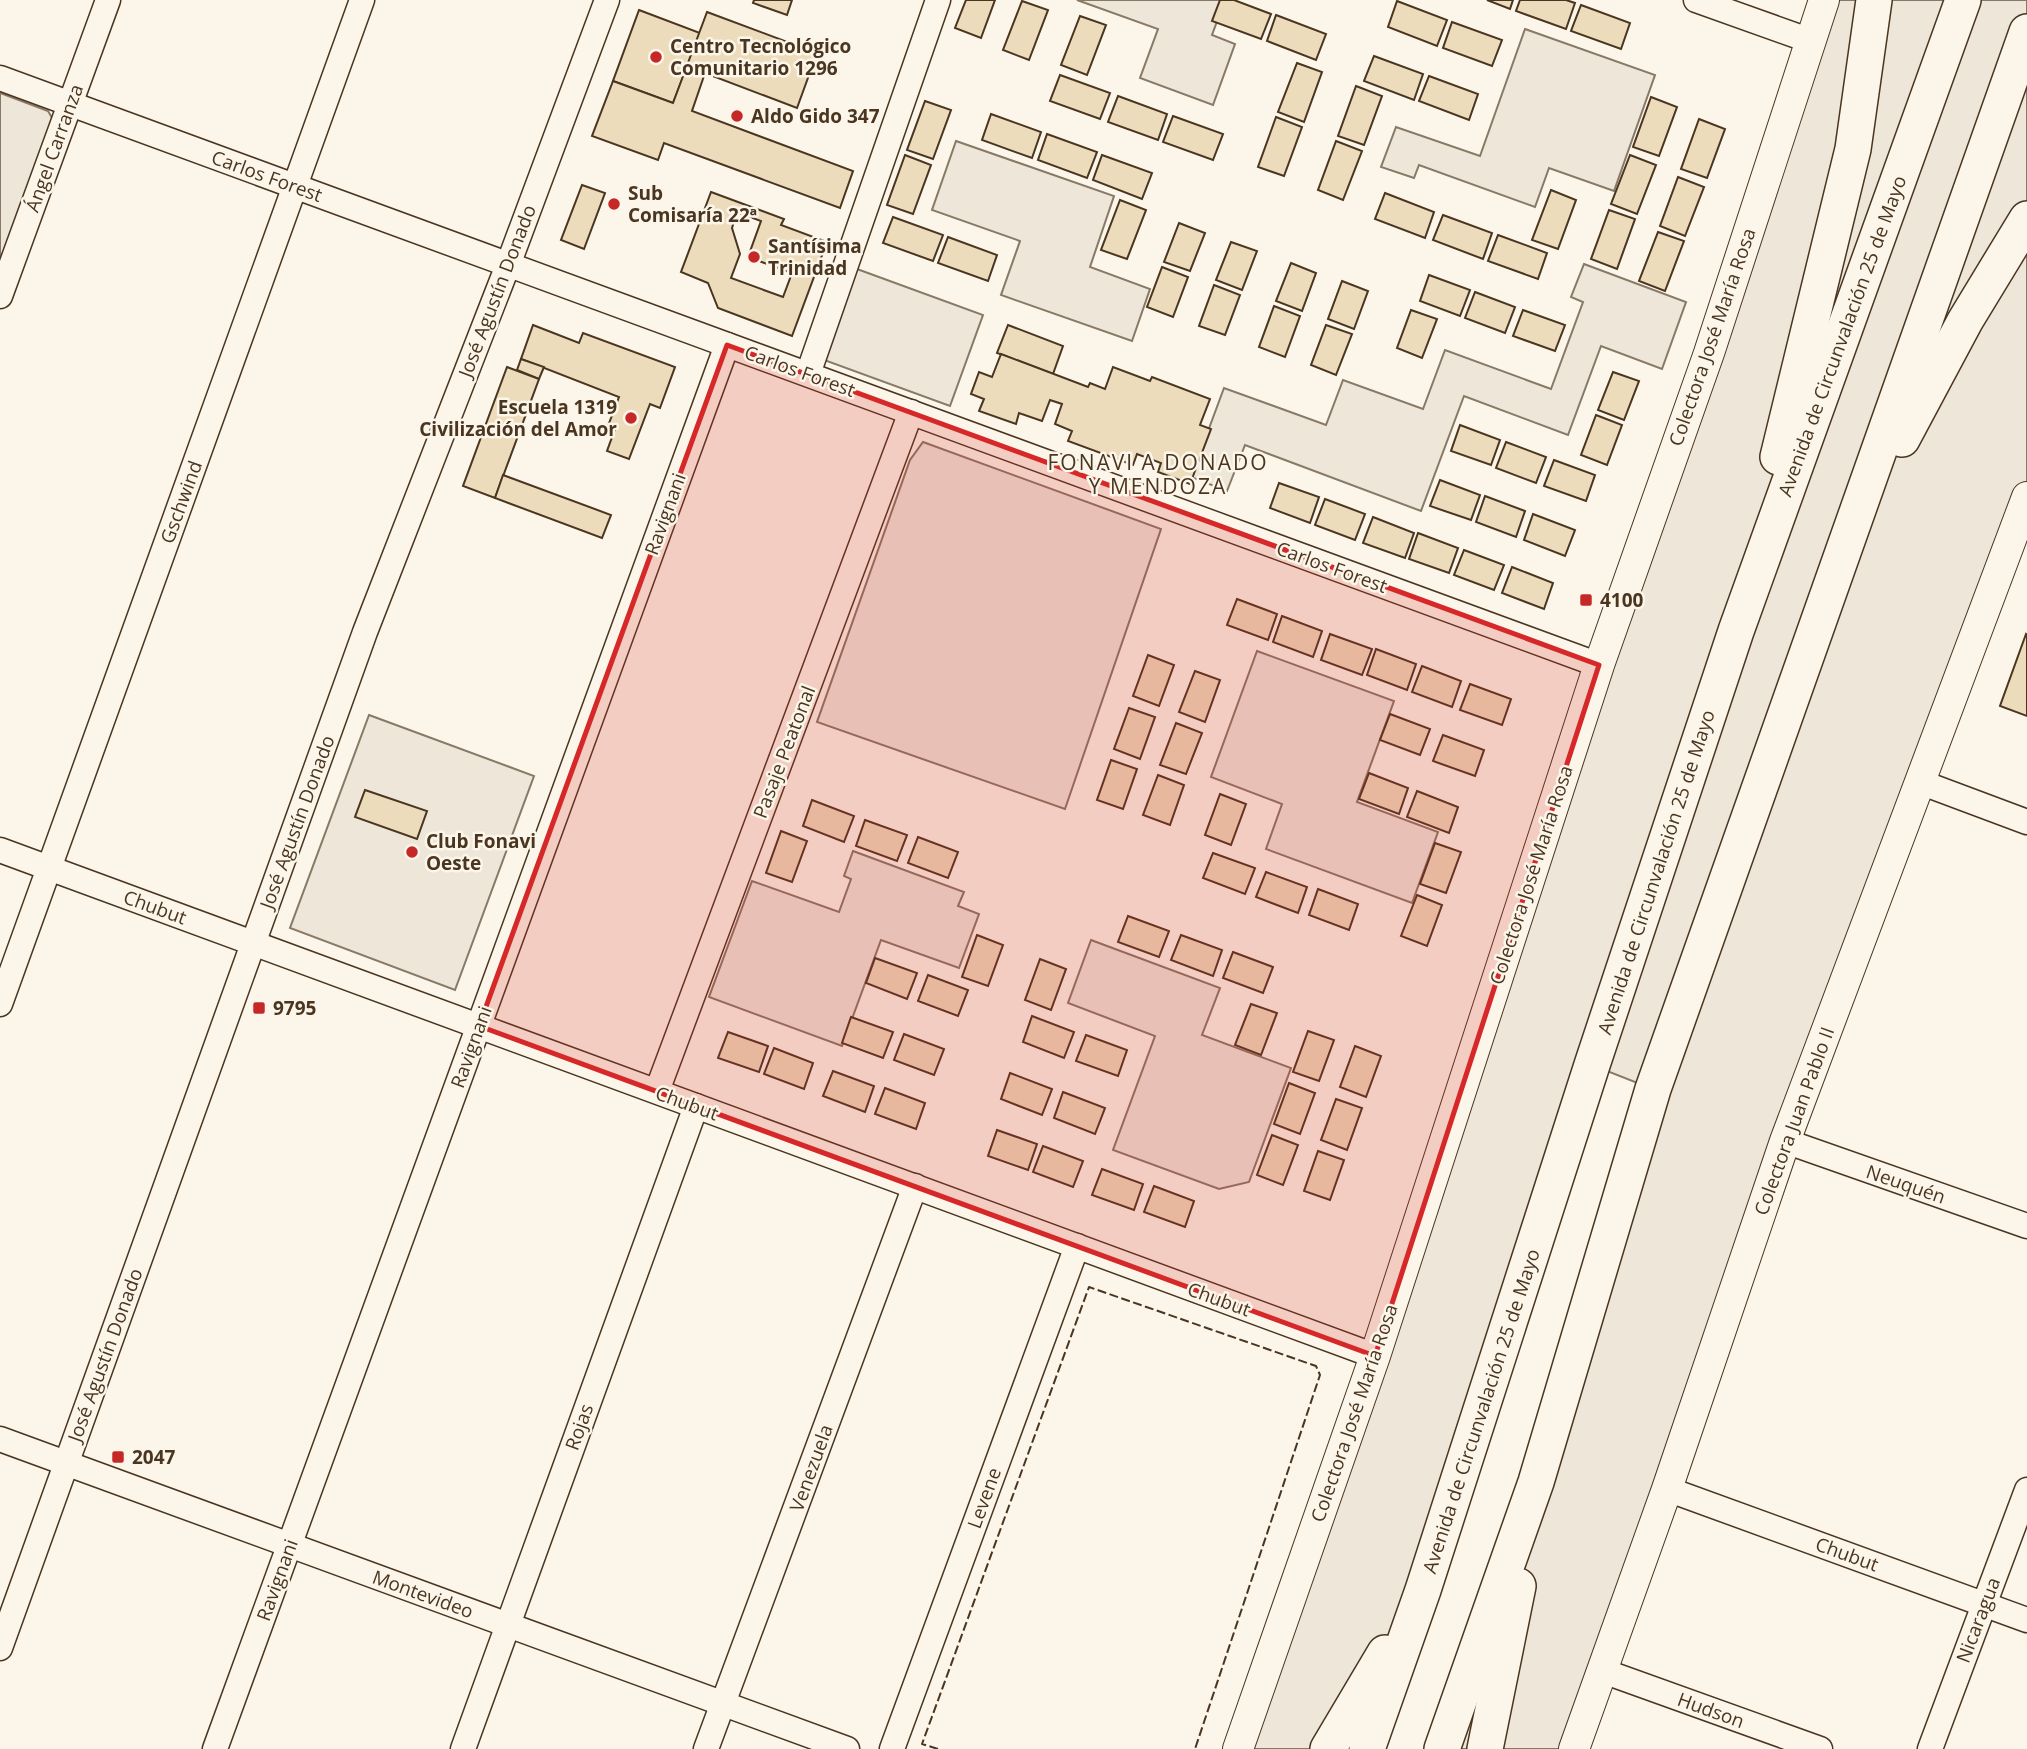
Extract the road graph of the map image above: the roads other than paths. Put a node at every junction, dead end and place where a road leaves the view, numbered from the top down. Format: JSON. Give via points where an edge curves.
{"nodes":[{"id":1,"x":108,"y":0,"type":"edge"},
{"id":2,"x":362,"y":0,"type":"edge"},
{"id":3,"x":607,"y":0,"type":"edge"},
{"id":4,"x":938,"y":0,"type":"edge"},
{"id":5,"x":1696,"y":0,"type":"edge"},
{"id":6,"x":1824,"y":0,"type":"edge"},
{"id":7,"x":1874,"y":0,"type":"edge"},
{"id":8,"x":1963,"y":0,"type":"edge"},
{"id":9,"x":2027,"y":32,"type":"edge"},
{"id":10,"x":1811,"y":41,"type":"junction"},
{"id":11,"x":0,"y":78,"type":"edge"},
{"id":12,"x":70,"y":104,"type":"junction"},
{"id":13,"x":294,"y":186,"type":"junction"},
{"id":14,"x":2027,"y":219,"type":"edge"},
{"id":15,"x":508,"y":265,"type":"junction"},
{"id":16,"x":0,"y":296,"type":"edge"},
{"id":17,"x":727,"y":345,"type":"junction"},
{"id":18,"x":808,"y":374,"type":"junction"},
{"id":19,"x":911,"y":412,"type":"junction"},
{"id":20,"x":2027,"y":497,"type":"edge"},
{"id":21,"x":1842,"y":557,"type":"junction"},
{"id":22,"x":1737,"y":631,"type":"junction"},
{"id":23,"x":1599,"y":665,"type":"junction"},
{"id":24,"x":1920,"y":782,"type":"junction"},
{"id":25,"x":2027,"y":822,"type":"edge"},
{"id":26,"x":0,"y":850,"type":"edge"},
{"id":27,"x":50,"y":868,"type":"junction"},
{"id":28,"x":253,"y":943,"type":"junction"},
{"id":29,"x":0,"y":1004,"type":"edge"},
{"id":30,"x":479,"y":1026,"type":"junction"},
{"id":31,"x":657,"y":1091,"type":"junction"},
{"id":32,"x":696,"y":1106,"type":"junction"},
{"id":33,"x":1785,"y":1141,"type":"junction"},
{"id":34,"x":915,"y":1186,"type":"junction"},
{"id":35,"x":2027,"y":1226,"type":"edge"},
{"id":36,"x":1077,"y":1246,"type":"junction"},
{"id":37,"x":1375,"y":1356,"type":"junction"},
{"id":38,"x":0,"y":1439,"type":"edge"},
{"id":39,"x":66,"y":1464,"type":"junction"},
{"id":40,"x":1536,"y":1482,"type":"junction"},
{"id":41,"x":1667,"y":1489,"type":"junction"},
{"id":42,"x":2027,"y":1490,"type":"edge"},
{"id":43,"x":289,"y":1545,"type":"junction"},
{"id":44,"x":1423,"y":1590,"type":"junction"},
{"id":45,"x":1984,"y":1604,"type":"junction"},
{"id":46,"x":2027,"y":1620,"type":"edge"},
{"id":47,"x":508,"y":1625,"type":"junction"},
{"id":48,"x":0,"y":1648,"type":"edge"},
{"id":49,"x":1603,"y":1671,"type":"junction"},
{"id":50,"x":1591,"y":1702,"type":"junction"},
{"id":51,"x":724,"y":1704,"type":"junction"},
{"id":52,"x":215,"y":1749,"type":"edge"},
{"id":53,"x":463,"y":1749,"type":"edge"},
{"id":54,"x":706,"y":1749,"type":"edge"},
{"id":55,"x":847,"y":1749,"type":"edge"},
{"id":56,"x":892,"y":1749,"type":"edge"},
{"id":57,"x":1238,"y":1749,"type":"edge"},
{"id":58,"x":1328,"y":1749,"type":"edge"},
{"id":59,"x":1367,"y":1749,"type":"edge"},
{"id":60,"x":1441,"y":1749,"type":"edge"},
{"id":61,"x":1485,"y":1749,"type":"edge"},
{"id":62,"x":1564,"y":1749,"type":"edge"},
{"id":63,"x":1574,"y":1749,"type":"edge"},
{"id":64,"x":1820,"y":1749,"type":"edge"},
{"id":65,"x":1930,"y":1749,"type":"edge"}],
"edges":[{"from":1,"to":12,"type":"street","name":"Ángel Carranza"},
{"from":2,"to":13,"type":"street","name":"Gschwind"},
{"from":3,"to":15,"type":"street","name":"José Agustín Donado"},
{"from":4,"to":18,"type":"street"},
{"from":5,"to":10,"type":"street"},
{"from":6,"to":10,"type":"main road","name":"Colectora José María Rosa"},
{"from":7,"to":22,"type":"highway","via":[[1853,149]]},
{"from":8,"to":22,"type":"highway","name":"Avenida de Circunvalación 25 de Mayo"},
{"from":9,"to":21,"type":"highway"},
{"from":10,"to":23,"type":"main road","name":"Colectora José María Rosa","via":[[1709,353]]},
{"from":11,"to":12,"type":"street","name":"Carlos Forest"},
{"from":12,"to":13,"type":"street","name":"Carlos Forest"},
{"from":12,"to":16,"type":"street","name":"Ángel Carranza"},
{"from":13,"to":15,"type":"street","name":"Carlos Forest"},
{"from":13,"to":27,"type":"street","name":"Gschwind"},
{"from":14,"to":21,"type":"highway","via":[[1965,321]]},
{"from":15,"to":17,"type":"street","name":"Carlos Forest"},
{"from":15,"to":28,"type":"street","name":"José Agustín Donado","via":[[365,632]]},
{"from":17,"to":18,"type":"street","name":"Carlos Forest"},
{"from":17,"to":30,"type":"street","name":"Ravignani"},
{"from":18,"to":19,"type":"street","name":"Carlos Forest"},
{"from":19,"to":23,"type":"street","name":"Carlos Forest"},
{"from":19,"to":31,"type":"street","name":"Pasaje Peatonal"},
{"from":20,"to":24,"type":"main road","name":"Colectora Juan Pablo II"},
{"from":21,"to":40,"type":"highway","via":[[1654,1089]]},
{"from":22,"to":44,"type":"highway","name":"Avenida de Circunvalación 25 de Mayo"},
{"from":23,"to":37,"type":"main road","name":"Colectora José María Rosa"},
{"from":24,"to":25,"type":"street"},
{"from":24,"to":33,"type":"main road","name":"Colectora Juan Pablo II"},
{"from":26,"to":27,"type":"street","name":"Chubut"},
{"from":27,"to":28,"type":"street","name":"Chubut"},
{"from":27,"to":29,"type":"street","name":"Gschwind"},
{"from":28,"to":30,"type":"street","name":"Chubut"},
{"from":28,"to":39,"type":"street","name":"José Agustín Donado"},
{"from":30,"to":31,"type":"street","name":"Chubut"},
{"from":30,"to":43,"type":"street","name":"Ravignani"},
{"from":31,"to":32,"type":"street","name":"Chubut"},
{"from":32,"to":34,"type":"street","name":"Chubut"},
{"from":32,"to":47,"type":"street","name":"Rojas"},
{"from":33,"to":35,"type":"street","name":"Neuquén"},
{"from":33,"to":41,"type":"main road","name":"Colectora Juan Pablo II"},
{"from":34,"to":36,"type":"street","name":"Chubut"},
{"from":34,"to":51,"type":"street","name":"Venezuela"},
{"from":36,"to":37,"type":"street","name":"Chubut"},
{"from":36,"to":56,"type":"street","name":"Levene"},
{"from":37,"to":57,"type":"main road","name":"Colectora José María Rosa"},
{"from":38,"to":39,"type":"street","name":"Montevideo"},
{"from":39,"to":43,"type":"street","name":"Montevideo"},
{"from":39,"to":48,"type":"street","name":"José Agustín Donado"},
{"from":40,"to":60,"type":"highway"},
{"from":40,"to":61,"type":"highway"},
{"from":41,"to":45,"type":"street","name":"Chubut"},
{"from":41,"to":49,"type":"main road","name":"Colectora Juan Pablo II"},
{"from":42,"to":45,"type":"street","name":"Nicaragua"},
{"from":43,"to":47,"type":"street","name":"Montevideo"},
{"from":43,"to":52,"type":"street","name":"Ravignani"},
{"from":44,"to":58,"type":"highway"},
{"from":44,"to":59,"type":"highway","name":"Avenida de Circunvalación 25 de Mayo"},
{"from":45,"to":46,"type":"street","name":"Chubut"},
{"from":45,"to":65,"type":"street","name":"Nicaragua"},
{"from":47,"to":51,"type":"street","name":"Montevideo"},
{"from":47,"to":53,"type":"street","name":"Rojas"},
{"from":49,"to":50,"type":"main road","name":"Colectora Juan Pablo II"},
{"from":49,"to":64,"type":"street","name":"Hudson"},
{"from":50,"to":62,"type":"main road"},
{"from":50,"to":63,"type":"main road","name":"Colectora Juan Pablo II"},
{"from":51,"to":54,"type":"street","name":"Venezuela"},
{"from":51,"to":55,"type":"street","name":"Montevideo"}]}
